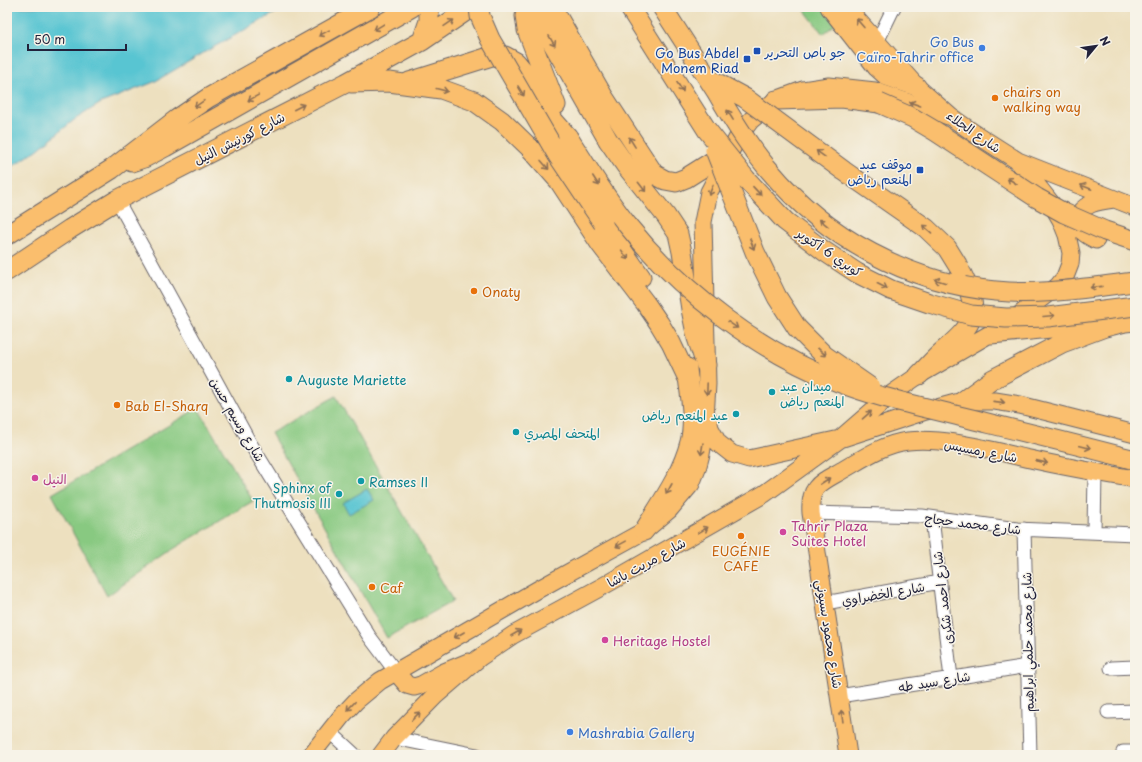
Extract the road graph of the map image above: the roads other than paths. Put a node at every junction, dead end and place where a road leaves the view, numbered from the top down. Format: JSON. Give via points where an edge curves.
{"nodes":[{"id":1,"x":370,"y":7,"type":"edge"},
{"id":2,"x":412,"y":7,"type":"edge"},
{"id":3,"x":429,"y":7,"type":"edge"},
{"id":4,"x":472,"y":7,"type":"edge"},
{"id":5,"x":478,"y":7,"type":"edge"},
{"id":6,"x":528,"y":7,"type":"edge"},
{"id":7,"x":532,"y":7,"type":"edge"},
{"id":8,"x":552,"y":7,"type":"edge"},
{"id":9,"x":629,"y":7,"type":"edge"},
{"id":10,"x":662,"y":7,"type":"edge"},
{"id":11,"x":830,"y":7,"type":"edge"},
{"id":12,"x":894,"y":7,"type":"edge"},
{"id":13,"x":844,"y":15,"type":"edge"},
{"id":14,"x":422,"y":41,"type":"junction"},
{"id":15,"x":877,"y":42,"type":"junction"},
{"id":16,"x":707,"y":77,"type":"junction"},
{"id":17,"x":346,"y":83,"type":"junction"},
{"id":18,"x":403,"y":83,"type":"junction"},
{"id":19,"x":916,"y":86,"type":"junction"},
{"id":20,"x":776,"y":100,"type":"junction"},
{"id":21,"x":951,"y":117,"type":"junction"},
{"id":22,"x":707,"y":130,"type":"junction"},
{"id":23,"x":568,"y":137,"type":"junction"},
{"id":24,"x":729,"y":153,"type":"junction"},
{"id":25,"x":1018,"y":161,"type":"junction"},
{"id":26,"x":112,"y":169,"type":"junction"},
{"id":27,"x":1114,"y":199,"type":"junction"},
{"id":28,"x":117,"y":200,"type":"junction"},
{"id":29,"x":1135,"y":207,"type":"edge"},
{"id":30,"x":7,"y":235,"type":"edge"},
{"id":31,"x":1096,"y":240,"type":"junction"},
{"id":32,"x":1135,"y":240,"type":"edge"},
{"id":33,"x":1069,"y":245,"type":"junction"},
{"id":34,"x":7,"y":271,"type":"edge"},
{"id":35,"x":1135,"y":282,"type":"edge"},
{"id":36,"x":1135,"y":306,"type":"edge"},
{"id":37,"x":1130,"y":321,"type":"edge"},
{"id":38,"x":987,"y":336,"type":"junction"},
{"id":39,"x":706,"y":365,"type":"junction"},
{"id":40,"x":919,"y":375,"type":"junction"},
{"id":41,"x":689,"y":381,"type":"junction"},
{"id":42,"x":884,"y":397,"type":"junction"},
{"id":43,"x":963,"y":401,"type":"junction"},
{"id":44,"x":706,"y":410,"type":"junction"},
{"id":45,"x":1135,"y":434,"type":"edge"},
{"id":46,"x":840,"y":439,"type":"junction"},
{"id":47,"x":1135,"y":460,"type":"edge"},
{"id":48,"x":1095,"y":472,"type":"junction"},
{"id":49,"x":1135,"y":478,"type":"edge"},
{"id":50,"x":811,"y":513,"type":"junction"},
{"id":51,"x":932,"y":518,"type":"junction"},
{"id":52,"x":1024,"y":530,"type":"junction"},
{"id":53,"x":644,"y":531,"type":"junction"},
{"id":54,"x":1094,"y":532,"type":"junction"},
{"id":55,"x":1135,"y":534,"type":"edge"},
{"id":56,"x":940,"y":582,"type":"junction"},
{"id":57,"x":825,"y":603,"type":"junction"},
{"id":58,"x":479,"y":658,"type":"junction"},
{"id":59,"x":1028,"y":666,"type":"junction"},
{"id":60,"x":1135,"y":667,"type":"edge"},
{"id":61,"x":1111,"y":668,"type":"dead end"},
{"id":62,"x":396,"y":672,"type":"junction"},
{"id":63,"x":951,"y":678,"type":"junction"},
{"id":64,"x":839,"y":696,"type":"junction"},
{"id":65,"x":1135,"y":711,"type":"edge"},
{"id":66,"x":1108,"y":712,"type":"dead end"},
{"id":67,"x":329,"y":731,"type":"junction"},
{"id":68,"x":394,"y":738,"type":"junction"},
{"id":69,"x":311,"y":755,"type":"edge"},
{"id":70,"x":355,"y":755,"type":"edge"},
{"id":71,"x":381,"y":755,"type":"edge"},
{"id":72,"x":478,"y":755,"type":"edge"},
{"id":73,"x":848,"y":755,"type":"edge"},
{"id":74,"x":1030,"y":755,"type":"edge"}],
"edges":[{"from":1,"to":26,"type":"highway","one_way":true,"via":[[208,98]]},
{"from":2,"to":26,"type":"highway","one_way":true,"via":[[165,147],[144,158]]},
{"from":3,"to":14,"type":"highway","via":[[429,21]]},
{"from":14,"to":4,"type":"highway","name":"شارع كورنيش النيل","one_way":true},
{"from":5,"to":41,"type":"highway","one_way":true,"bridge":true,"via":[[490,39],[558,156],[669,320],[680,344]]},
{"from":6,"to":23,"type":"highway","via":[[525,16],[527,30]]},
{"from":7,"to":39,"type":"highway","one_way":true,"via":[[608,140],[678,234],[697,338]]},
{"from":24,"to":8,"type":"highway","one_way":true,"via":[[676,182],[654,174],[603,96]]},
{"from":9,"to":22,"type":"highway","name":"كوبري 6 أكتوبر","one_way":true,"bridge":true},
{"from":10,"to":16,"type":"highway","name":"كوبري 6 أكتوبر","bridge":true},
{"from":11,"to":13,"type":"highway"},
{"from":12,"to":15,"type":"street"},
{"from":15,"to":13,"type":"main road","name":"شارع الجلاء","one_way":true},
{"from":13,"to":19,"type":"highway","via":[[877,67],[887,76]]},
{"from":14,"to":17,"type":"highway","name":"شارع كورنيش النيل"},
{"from":15,"to":19,"type":"main road","name":"شارع الجلاء"},
{"from":35,"to":16,"type":"highway","name":"كوبري 6 أكتوبر","one_way":true,"bridge":true,"via":[[1049,292],[998,292],[957,286],[870,254],[834,231],[799,203],[769,171],[744,138]]},
{"from":40,"to":16,"type":"highway","one_way":true,"bridge":true,"via":[[968,328],[972,315],[972,300],[968,287],[947,248],[926,228],[745,98]]},
{"from":17,"to":18,"type":"highway"},
{"from":28,"to":17,"type":"highway","name":"شارع كورنيش النيل","one_way":true},
{"from":18,"to":23,"type":"highway","via":[[492,56],[505,56],[516,62],[526,74],[554,120]]},
{"from":18,"to":41,"type":"highway","one_way":true,"via":[[442,89],[474,101],[516,134],[559,182],[601,245],[646,304],[671,343]]},
{"from":19,"to":21,"type":"main road","name":"شارع الجلاء"},
{"from":21,"to":20,"type":"main road","one_way":true,"via":[[875,91],[829,86],[803,90]]},
{"from":20,"to":24,"type":"main road","via":[[751,120]]},
{"from":32,"to":20,"type":"highway","one_way":true,"bridge":true,"via":[[1105,231],[1064,213],[935,131],[879,103],[842,98]]},
{"from":21,"to":25,"type":"main road","name":"شارع الجلاء"},
{"from":22,"to":36,"type":"highway","name":"كوبري 6 أكتوبر","one_way":true,"bridge":true,"via":[[746,179],[784,220],[829,255],[891,290],[971,315],[1006,318],[1048,317]]},
{"from":22,"to":42,"type":"highway","one_way":true,"bridge":true,"via":[[755,252],[777,297],[797,328],[824,355]]},
{"from":23,"to":42,"type":"highway","one_way":true,"bridge":true,"via":[[609,201],[652,254],[728,322],[804,368],[839,383]]},
{"from":24,"to":39,"type":"main road","one_way":true,"via":[[709,192],[702,222]]},
{"from":27,"to":25,"type":"main road","name":"شارع الجلاء","one_way":true},
{"from":25,"to":33,"type":"main road","name":"شارع مريت باشا","via":[[1062,220]]},
{"from":26,"to":30,"type":"highway"},
{"from":27,"to":29,"type":"main road","name":"شارع الجلاء"},
{"from":27,"to":31,"type":"main road","via":[[1089,204],[1078,214],[1076,220],[1080,229]]},
{"from":28,"to":34,"type":"highway","name":"شارع كورنيش النيل"},
{"from":28,"to":62,"type":"street","name":"شارع وسيم حسن","via":[[250,444],[369,636]]},
{"from":31,"to":32,"type":"main road","via":[[1111,237]]},
{"from":31,"to":33,"type":"main road"},
{"from":33,"to":38,"type":"main road","name":"شارع مريت باشا","via":[[1070,264],[1058,286]]},
{"from":37,"to":38,"type":"main road"},
{"from":37,"to":43,"type":"highway","via":[[1078,336],[1048,350],[993,380]]},
{"from":38,"to":40,"type":"main road","name":"شارع مريت باشا"},
{"from":39,"to":44,"type":"main road","one_way":true},
{"from":46,"to":40,"type":"main road","name":"شارع مريت باشا","one_way":true,"via":[[887,398]]},
{"from":41,"to":53,"type":"highway","one_way":true,"via":[[690,441],[674,480]]},
{"from":42,"to":47,"type":"highway","one_way":true,"bridge":true},
{"from":43,"to":45,"type":"main road","one_way":true,"via":[[995,401],[1020,405]]},
{"from":43,"to":46,"type":"main road"},
{"from":44,"to":46,"type":"main road","via":[[710,428],[718,443],[732,454],[749,459]]},
{"from":44,"to":53,"type":"main road","one_way":true,"via":[[702,454],[691,484],[669,510]]},
{"from":58,"to":46,"type":"main road","name":"شارع مريت باشا","one_way":true,"via":[[513,634],[605,585],[764,494]]},
{"from":48,"to":49,"type":"main road","name":"شارع رمسيس"},
{"from":50,"to":48,"type":"main road","name":"شارع رمسيس","one_way":true,"via":[[810,501],[815,487],[883,448],[907,441],[974,446]]},
{"from":48,"to":54,"type":"street"},
{"from":50,"to":51,"type":"street","name":"شارع محمد حجاج"},
{"from":50,"to":57,"type":"main road","name":"شارع محمود بسيوني"},
{"from":51,"to":52,"type":"street","name":"شارع محمد حجاج"},
{"from":51,"to":56,"type":"street","name":"شارع احمد شكرى"},
{"from":52,"to":54,"type":"street","name":"شارع محمد حجاج"},
{"from":52,"to":59,"type":"street","name":"شارع محمد حلمي ابراهيم"},
{"from":53,"to":62,"type":"main road","one_way":true},
{"from":54,"to":55,"type":"street","name":"شارع محمد حجاج"},
{"from":56,"to":57,"type":"street","name":"شارع الخضراوي"},
{"from":56,"to":63,"type":"street","name":"شارع احمد شكرى"},
{"from":57,"to":64,"type":"main road","name":"شارع محمود بسيوني"},
{"from":58,"to":62,"type":"main road","via":[[456,666],[414,687],[407,685]]},
{"from":68,"to":58,"type":"main road","name":"شارع مريت باشا","one_way":true,"via":[[435,696]]},
{"from":59,"to":63,"type":"street","name":"شارع سيد طه"},
{"from":59,"to":74,"type":"street","name":"شارع محمد حلمي ابراهيم"},
{"from":60,"to":61,"type":"street"},
{"from":62,"to":67,"type":"main road","one_way":true,"via":[[364,694]]},
{"from":63,"to":64,"type":"street","name":"شارع سيد طه"},
{"from":73,"to":64,"type":"main road","name":"شارع محمود بسيوني","one_way":true},
{"from":65,"to":66,"type":"street"},
{"from":67,"to":69,"type":"main road"},
{"from":67,"to":70,"type":"street"},
{"from":68,"to":71,"type":"main road","name":"شارع مريت باشا"},
{"from":68,"to":72,"type":"street"}]}
